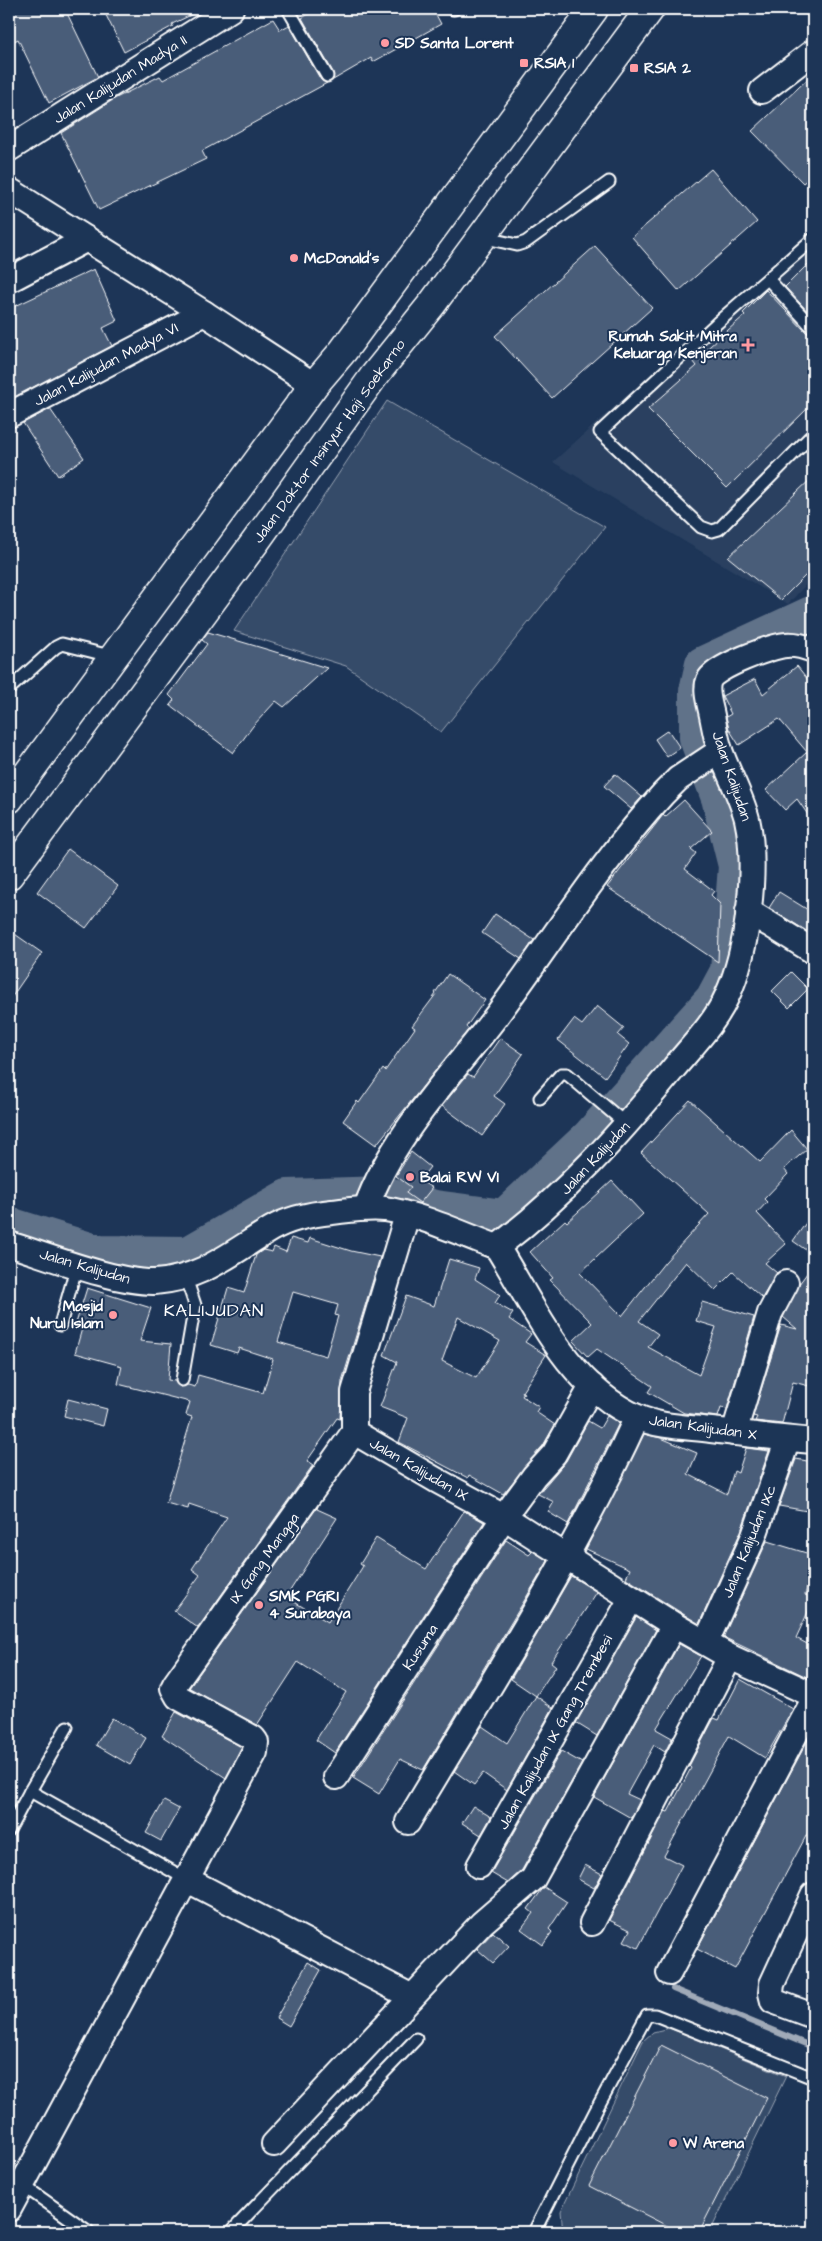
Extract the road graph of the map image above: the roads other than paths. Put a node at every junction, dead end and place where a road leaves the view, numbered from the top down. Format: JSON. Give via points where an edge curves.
{"nodes":[{"id":1,"x":231,"y":9,"type":"edge"},
{"id":2,"x":288,"y":9,"type":"edge"},
{"id":3,"x":594,"y":9,"type":"edge"},
{"id":4,"x":650,"y":9,"type":"edge"},
{"id":5,"x":813,"y":52,"type":"edge"},
{"id":6,"x":327,"y":76,"type":"dead end"},
{"id":7,"x":762,"y":91,"type":"dead end"},
{"id":8,"x":9,"y":149,"type":"edge"},
{"id":9,"x":609,"y":182,"type":"dead end"},
{"id":10,"x":9,"y":190,"type":"edge"},
{"id":11,"x":481,"y":237,"type":"junction"},
{"id":12,"x":813,"y":239,"type":"edge"},
{"id":13,"x":87,"y":240,"type":"junction"},
{"id":14,"x":768,"y":279,"type":"junction"},
{"id":15,"x":9,"y":280,"type":"edge"},
{"id":16,"x":204,"y":313,"type":"junction"},
{"id":17,"x":813,"y":328,"type":"edge"},
{"id":18,"x":344,"y":351,"type":"junction"},
{"id":19,"x":374,"y":376,"type":"junction"},
{"id":20,"x":314,"y":385,"type":"junction"},
{"id":21,"x":353,"y":408,"type":"junction"},
{"id":22,"x":9,"y":415,"type":"edge"},
{"id":23,"x":813,"y":434,"type":"edge"},
{"id":24,"x":813,"y":650,"type":"edge"},
{"id":25,"x":115,"y":657,"type":"junction"},
{"id":26,"x":9,"y":689,"type":"edge"},
{"id":27,"x":712,"y":756,"type":"junction"},
{"id":28,"x":9,"y":799,"type":"edge"},
{"id":29,"x":9,"y":874,"type":"edge"},
{"id":30,"x":748,"y":911,"type":"junction"},
{"id":31,"x":813,"y":951,"type":"edge"},
{"id":32,"x":540,"y":1098,"type":"dead end"},
{"id":33,"x":623,"y":1122,"type":"junction"},
{"id":34,"x":371,"y":1196,"type":"junction"},
{"id":35,"x":408,"y":1215,"type":"junction"},
{"id":36,"x":9,"y":1244,"type":"edge"},
{"id":37,"x":497,"y":1247,"type":"junction"},
{"id":38,"x":77,"y":1265,"type":"junction"},
{"id":39,"x":186,"y":1278,"type":"junction"},
{"id":40,"x":786,"y":1283,"type":"dead end"},
{"id":41,"x":60,"y":1325,"type":"dead end"},
{"id":42,"x":182,"y":1380,"type":"dead end"},
{"id":43,"x":592,"y":1386,"type":"junction"},
{"id":44,"x":637,"y":1417,"type":"junction"},
{"id":45,"x":354,"y":1432,"type":"junction"},
{"id":46,"x":734,"y":1432,"type":"junction"},
{"id":47,"x":788,"y":1439,"type":"junction"},
{"id":48,"x":813,"y":1441,"type":"edge"},
{"id":49,"x":504,"y":1517,"type":"junction"},
{"id":50,"x":566,"y":1557,"type":"junction"},
{"id":51,"x":630,"y":1598,"type":"junction"},
{"id":52,"x":674,"y":1625,"type":"junction"},
{"id":53,"x":706,"y":1642,"type":"junction"},
{"id":54,"x":730,"y":1657,"type":"junction"},
{"id":55,"x":813,"y":1699,"type":"edge"},
{"id":56,"x":67,"y":1727,"type":"dead end"},
{"id":57,"x":336,"y":1777,"type":"dead end"},
{"id":58,"x":30,"y":1791,"type":"junction"},
{"id":59,"x":408,"y":1822,"type":"dead end"},
{"id":60,"x":9,"y":1830,"type":"edge"},
{"id":61,"x":479,"y":1866,"type":"dead end"},
{"id":62,"x":186,"y":1879,"type":"junction"},
{"id":63,"x":813,"y":1895,"type":"edge"},
{"id":64,"x":592,"y":1923,"type":"dead end"},
{"id":65,"x":669,"y":1973,"type":"dead end"},
{"id":66,"x":412,"y":1997,"type":"junction"},
{"id":67,"x":813,"y":2016,"type":"edge"},
{"id":68,"x":416,"y":2039,"type":"dead end"},
{"id":69,"x":813,"y":2078,"type":"edge"},
{"id":70,"x":274,"y":2144,"type":"dead end"},
{"id":71,"x":21,"y":2184,"type":"junction"},
{"id":72,"x":9,"y":2209,"type":"edge"},
{"id":73,"x":89,"y":2232,"type":"edge"},
{"id":74,"x":231,"y":2232,"type":"edge"},
{"id":75,"x":534,"y":2232,"type":"edge"}],
"edges":[{"from":1,"to":8,"type":"street","name":"Jalan Kalijudan Madya II"},
{"from":2,"to":6,"type":"lane"},
{"from":3,"to":18,"type":"main road"},
{"from":4,"to":11,"type":"main road","name":"Jalan Doktor Insinyur Haji Soekarno"},
{"from":5,"to":7,"type":"street"},
{"from":9,"to":11,"type":"lane","via":[[526,242],[518,245]]},
{"from":10,"to":13,"type":"street"},
{"from":11,"to":19,"type":"main road","name":"Jalan Doktor Insinyur Haji Soekarno"},
{"from":12,"to":14,"type":"lane"},
{"from":13,"to":15,"type":"street"},
{"from":13,"to":16,"type":"street"},
{"from":14,"to":17,"type":"lane"},
{"from":14,"to":23,"type":"lane","via":[[600,432],[701,527],[712,531],[719,529]]},
{"from":16,"to":20,"type":"street"},
{"from":16,"to":22,"type":"street","name":"Jalan Kalijudan Madya VI"},
{"from":18,"to":19,"type":"main road","via":[[351,372],[362,377]]},
{"from":18,"to":20,"type":"main road"},
{"from":19,"to":21,"type":"main road","name":"Jalan Doktor Insinyur Haji Soekarno"},
{"from":20,"to":21,"type":"main road","via":[[333,384],[345,390]]},
{"from":20,"to":25,"type":"main road"},
{"from":21,"to":29,"type":"main road","name":"Jalan Doktor Insinyur Haji Soekarno"},
{"from":24,"to":27,"type":"street","name":"Jalan Kalijudan","via":[[786,645],[714,672],[709,679],[708,698]]},
{"from":25,"to":26,"type":"lane","via":[[62,644]]},
{"from":25,"to":28,"type":"main road"},
{"from":27,"to":30,"type":"street","name":"Jalan Kalijudan","via":[[744,808],[750,832],[752,861]]},
{"from":27,"to":34,"type":"street","via":[[678,779],[647,812],[583,894],[497,1015],[434,1094],[388,1160]]},
{"from":30,"to":31,"type":"street"},
{"from":30,"to":33,"type":"street","name":"Jalan Kalijudan","via":[[742,950],[727,997],[713,1021]]},
{"from":32,"to":33,"type":"lane","via":[[563,1073]]},
{"from":33,"to":37,"type":"street","name":"Jalan Kalijudan","via":[[562,1194]]},
{"from":34,"to":35,"type":"street","name":"Jalan Kalijudan","via":[[386,1209]]},
{"from":34,"to":39,"type":"street","name":"Jalan Kalijudan","via":[[273,1228],[203,1272]]},
{"from":35,"to":37,"type":"street","name":"Jalan Kalijudan"},
{"from":35,"to":45,"type":"street","name":"Jalan Kalijudan IX","via":[[354,1392]]},
{"from":36,"to":38,"type":"street","name":"Jalan Kalijudan"},
{"from":37,"to":43,"type":"street","name":"Jalan Kalijudan X","via":[[550,1337]]},
{"from":38,"to":39,"type":"street","name":"Jalan Kalijudan","via":[[140,1281]]},
{"from":38,"to":41,"type":"lane"},
{"from":39,"to":42,"type":"lane","via":[[195,1305]]},
{"from":40,"to":46,"type":"street","via":[[770,1313]]},
{"from":43,"to":44,"type":"street","name":"Jalan Kalijudan X"},
{"from":43,"to":49,"type":"street","name":"Kusuma","via":[[554,1454]]},
{"from":44,"to":46,"type":"street","name":"Jalan Kalijudan X","via":[[674,1426]]},
{"from":44,"to":50,"type":"street"},
{"from":45,"to":49,"type":"street","name":"Jalan Kalijudan IX"},
{"from":45,"to":62,"type":"street","name":"IX Gang Mangga","via":[[173,1688],[178,1697],[253,1738],[256,1747]]},
{"from":46,"to":47,"type":"street","name":"Jalan Kalijudan X"},
{"from":47,"to":48,"type":"street","name":"Jalan Kalijudan X"},
{"from":47,"to":53,"type":"street","name":"Jalan Kalijudan IXc","via":[[754,1536]]},
{"from":49,"to":50,"type":"street","name":"Jalan Kalijudan IX"},
{"from":49,"to":57,"type":"street","name":"Kusuma"},
{"from":50,"to":51,"type":"street","name":"Jalan Kalijudan IX"},
{"from":50,"to":59,"type":"street"},
{"from":51,"to":52,"type":"street","name":"Jalan Kalijudan IX"},
{"from":51,"to":61,"type":"street","name":"Jalan Kalijudan IX Gang Trembesi"},
{"from":52,"to":53,"type":"street","name":"Jalan Kalijudan IX"},
{"from":52,"to":66,"type":"street","via":[[533,1879],[482,1923]]},
{"from":53,"to":54,"type":"street","name":"Jalan Kalijudan IX"},
{"from":54,"to":55,"type":"street","name":"Jalan Kalijudan IX","via":[[811,1694]]},
{"from":54,"to":64,"type":"street"},
{"from":55,"to":65,"type":"street"},
{"from":56,"to":58,"type":"lane"},
{"from":58,"to":60,"type":"lane"},
{"from":58,"to":62,"type":"lane"},
{"from":62,"to":66,"type":"street"},
{"from":62,"to":71,"type":"street"},
{"from":63,"to":67,"type":"street","via":[[772,1984],[771,1993],[773,2001]]},
{"from":66,"to":70,"type":"street"},
{"from":68,"to":74,"type":"lane"},
{"from":69,"to":75,"type":"lane","via":[[655,2015],[647,2015]]},
{"from":71,"to":72,"type":"street"},
{"from":71,"to":73,"type":"lane"}]}
